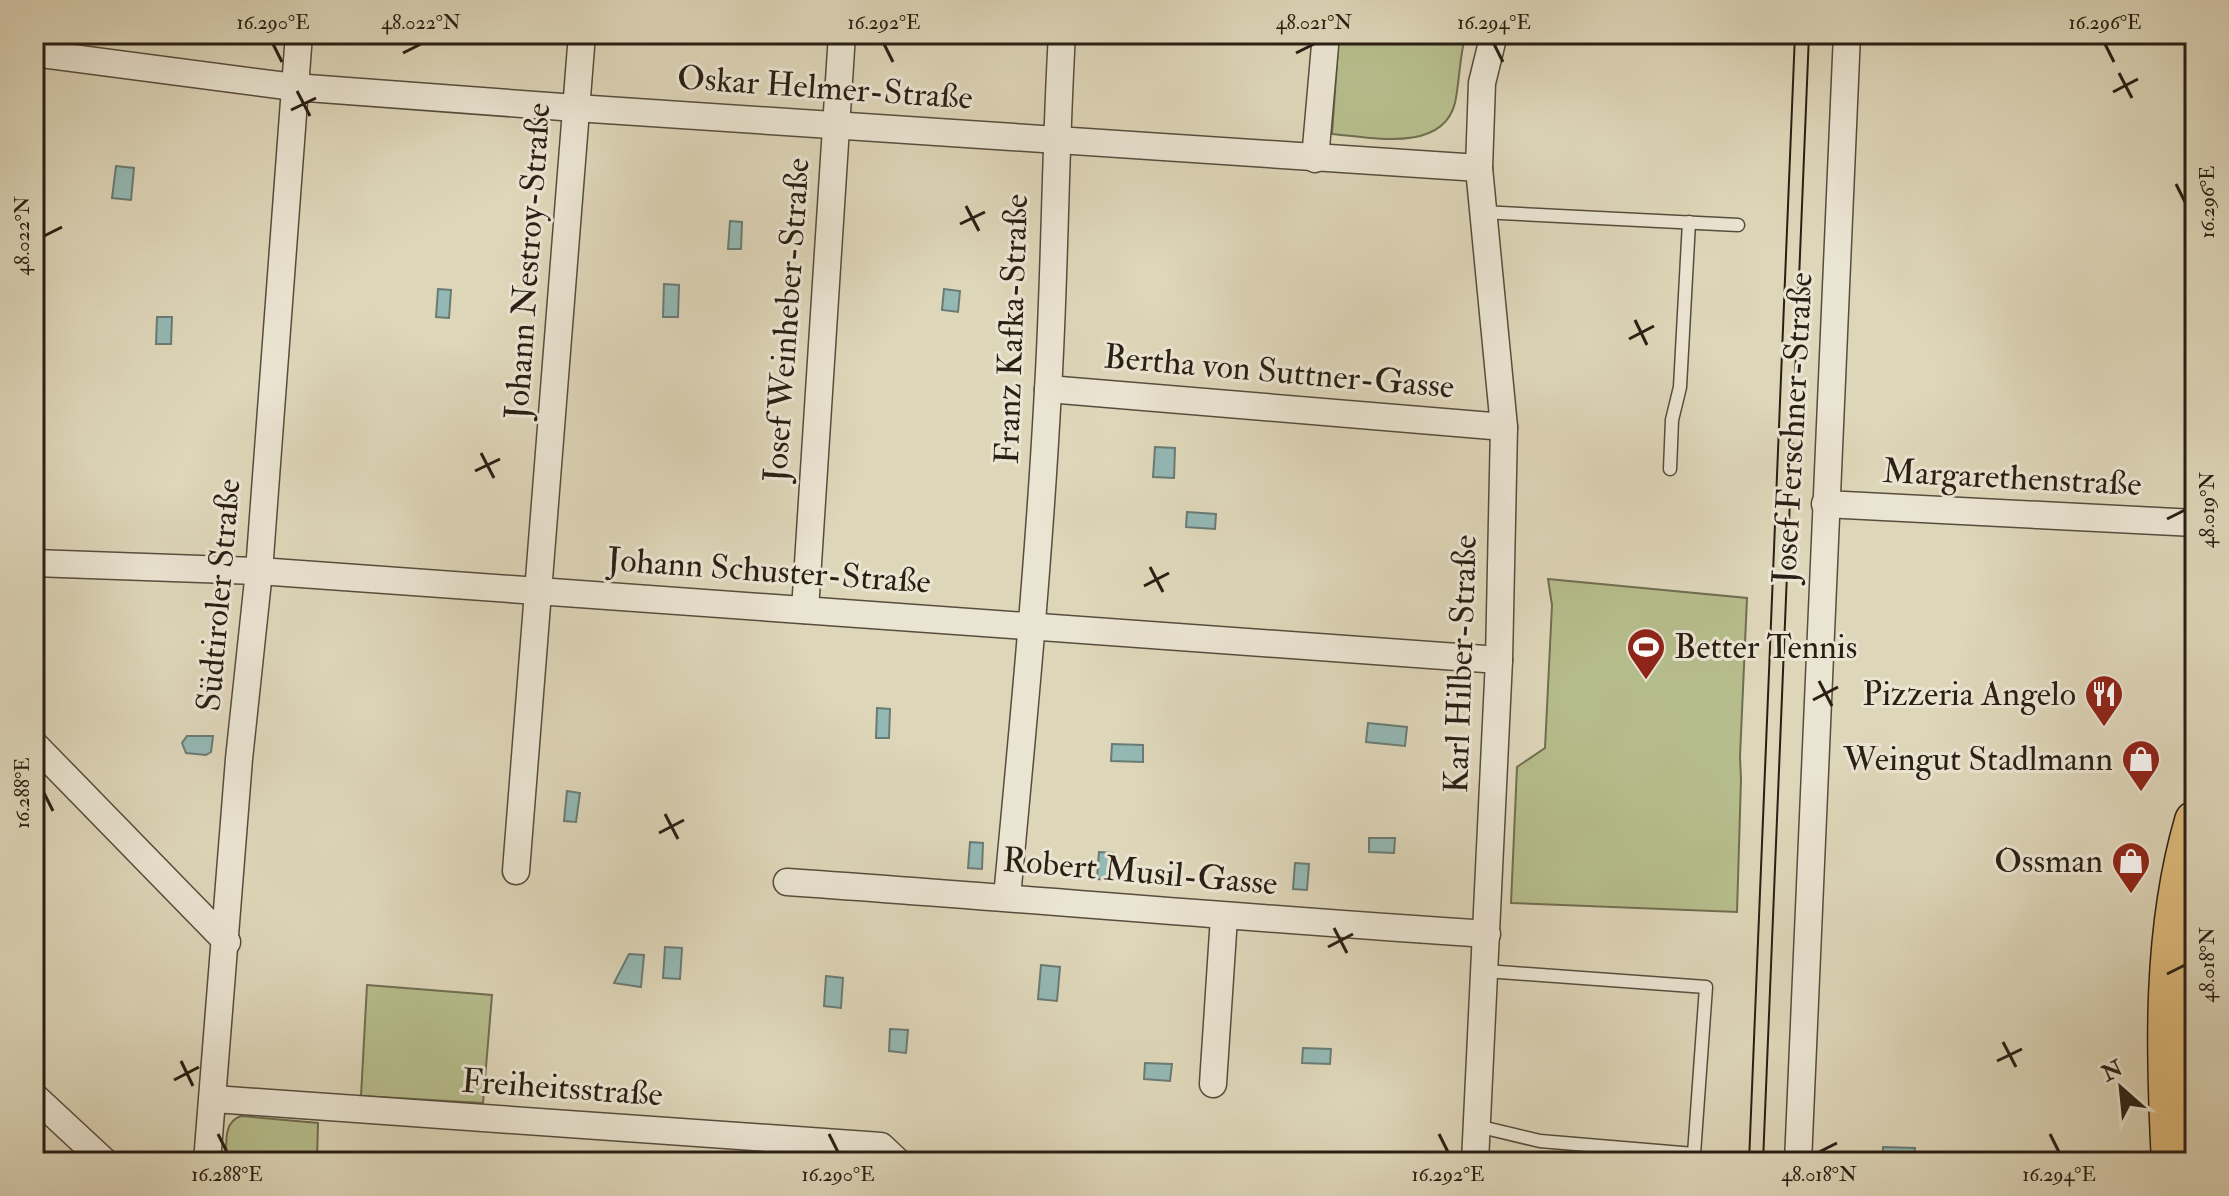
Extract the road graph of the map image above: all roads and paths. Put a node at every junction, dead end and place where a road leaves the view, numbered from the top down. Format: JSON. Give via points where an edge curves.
{"nodes":[{"id":1,"x":299,"y":34,"type":"edge"},
{"id":2,"x":582,"y":34,"type":"edge"},
{"id":3,"x":842,"y":34,"type":"edge"},
{"id":4,"x":1062,"y":34,"type":"edge"},
{"id":5,"x":1326,"y":34,"type":"edge"},
{"id":6,"x":1494,"y":34,"type":"edge"},
{"id":7,"x":1847,"y":34,"type":"edge"},
{"id":8,"x":68,"y":46,"type":"edge"},
{"id":9,"x":34,"y":53,"type":"edge"},
{"id":10,"x":294,"y":87,"type":"junction"},
{"id":11,"x":576,"y":108,"type":"junction"},
{"id":12,"x":835,"y":125,"type":"junction"},
{"id":13,"x":1056,"y":138,"type":"junction"},
{"id":14,"x":1315,"y":159,"type":"junction"},
{"id":15,"x":1479,"y":168,"type":"junction"},
{"id":16,"x":1481,"y":212,"type":"junction"},
{"id":17,"x":1689,"y":222,"type":"junction"},
{"id":18,"x":1738,"y":225,"type":"dead end"},
{"id":19,"x":1048,"y":389,"type":"junction"},
{"id":20,"x":1504,"y":427,"type":"junction"},
{"id":21,"x":1670,"y":469,"type":"dead end"},
{"id":22,"x":1825,"y":504,"type":"junction"},
{"id":23,"x":2195,"y":523,"type":"edge"},
{"id":24,"x":34,"y":563,"type":"edge"},
{"id":25,"x":259,"y":571,"type":"junction"},
{"id":26,"x":538,"y":589,"type":"junction"},
{"id":27,"x":805,"y":610,"type":"junction"},
{"id":28,"x":1032,"y":627,"type":"junction"},
{"id":29,"x":1499,"y":660,"type":"junction"},
{"id":30,"x":34,"y":744,"type":"edge"},
{"id":31,"x":2195,"y":821,"type":"edge"},
{"id":32,"x":516,"y":871,"type":"dead end"},
{"id":33,"x":787,"y":882,"type":"dead end"},
{"id":34,"x":1007,"y":897,"type":"junction"},
{"id":35,"x":1224,"y":917,"type":"junction"},
{"id":36,"x":1487,"y":934,"type":"junction"},
{"id":37,"x":227,"y":942,"type":"junction"},
{"id":38,"x":1486,"y":971,"type":"junction"},
{"id":39,"x":1213,"y":1084,"type":"dead end"},
{"id":40,"x":34,"y":1096,"type":"edge"},
{"id":41,"x":214,"y":1099,"type":"junction"},
{"id":42,"x":1477,"y":1126,"type":"junction"},
{"id":43,"x":105,"y":1162,"type":"edge"},
{"id":44,"x":207,"y":1162,"type":"edge"},
{"id":45,"x":898,"y":1162,"type":"edge"},
{"id":46,"x":1475,"y":1162,"type":"edge"},
{"id":47,"x":1798,"y":1162,"type":"edge"},
{"id":48,"x":2172,"y":1162,"type":"edge"}],
"edges":[{"from":1,"to":10,"type":"street","name":"Südtiroler Straße"},
{"from":2,"to":11,"type":"street","name":"Johann Nestroy-Straße"},
{"from":3,"to":12,"type":"street","name":"Josef Weinheber-Straße"},
{"from":4,"to":13,"type":"street","name":"Franz Kafka-Straße"},
{"from":5,"to":14,"type":"street"},
{"from":6,"to":15,"type":"street","via":[[1482,83]]},
{"from":7,"to":22,"type":"street","name":"Josef Ferschner-Straße"},
{"from":8,"to":9,"type":"street","name":"Oskar Helmer-Straße"},
{"from":8,"to":10,"type":"street","name":"Oskar Helmer-Straße"},
{"from":10,"to":11,"type":"street","name":"Oskar Helmer-Straße"},
{"from":10,"to":25,"type":"street","name":"Südtiroler Straße"},
{"from":11,"to":12,"type":"street","name":"Oskar Helmer-Straße"},
{"from":11,"to":26,"type":"street","name":"Johann Nestroy-Straße"},
{"from":12,"to":13,"type":"street","name":"Oskar Helmer-Straße"},
{"from":12,"to":27,"type":"street","name":"Josef Weinheber-Straße"},
{"from":13,"to":14,"type":"street","name":"Oskar Helmer-Straße"},
{"from":13,"to":19,"type":"street","name":"Franz Kafka-Straße"},
{"from":14,"to":15,"type":"street","name":"Oskar Helmer-Straße"},
{"from":15,"to":16,"type":"street","name":"Karl Hilber-Straße"},
{"from":16,"to":17,"type":"lane"},
{"from":16,"to":20,"type":"street","name":"Karl Hilber-Straße"},
{"from":17,"to":18,"type":"lane"},
{"from":17,"to":21,"type":"lane"},
{"from":19,"to":20,"type":"street","name":"Bertha von Suttner-Gasse"},
{"from":19,"to":28,"type":"street","name":"Franz Kafka-Straße"},
{"from":20,"to":29,"type":"street","name":"Karl Hilber-Straße"},
{"from":22,"to":23,"type":"street","name":"Margarethenstraße"},
{"from":22,"to":47,"type":"street","name":"Josef Ferschner-Straße"},
{"from":24,"to":25,"type":"street","name":"Johann Schuster-Straße"},
{"from":25,"to":26,"type":"street","name":"Johann Schuster-Straße"},
{"from":25,"to":37,"type":"street","name":"Südtiroler Straße"},
{"from":26,"to":27,"type":"street","name":"Johann Schuster-Straße"},
{"from":26,"to":32,"type":"street","name":"Johann Nestroy-Straße"},
{"from":27,"to":28,"type":"street","name":"Johann Schuster-Straße"},
{"from":28,"to":29,"type":"street","name":"Johann Schuster-Straße"},
{"from":28,"to":34,"type":"street","name":"Franz Kafka-Straße"},
{"from":29,"to":36,"type":"street","name":"Karl Hilber-Straße"},
{"from":30,"to":37,"type":"street"},
{"from":31,"to":48,"type":"main road","via":[[2173,937],[2167,1066]]},
{"from":33,"to":34,"type":"street","name":"Robert Musil-Gasse"},
{"from":34,"to":35,"type":"street","name":"Robert Musil-Gasse"},
{"from":35,"to":36,"type":"street","name":"Robert Musil-Gasse"},
{"from":35,"to":39,"type":"street"},
{"from":36,"to":38,"type":"street","name":"Karl Hilber-Straße"},
{"from":37,"to":41,"type":"street","name":"Südtiroler Straße"},
{"from":38,"to":42,"type":"street","name":"Karl Hilber-Straße"},
{"from":38,"to":42,"type":"lane","via":[[1706,987],[1694,1154],[1540,1141]]},
{"from":40,"to":43,"type":"street"},
{"from":41,"to":44,"type":"street","name":"Südtiroler Straße"},
{"from":41,"to":45,"type":"street","name":"Freiheitsstraße","via":[[881,1146]]},
{"from":42,"to":46,"type":"street","name":"Karl Hilber-Straße"}]}
